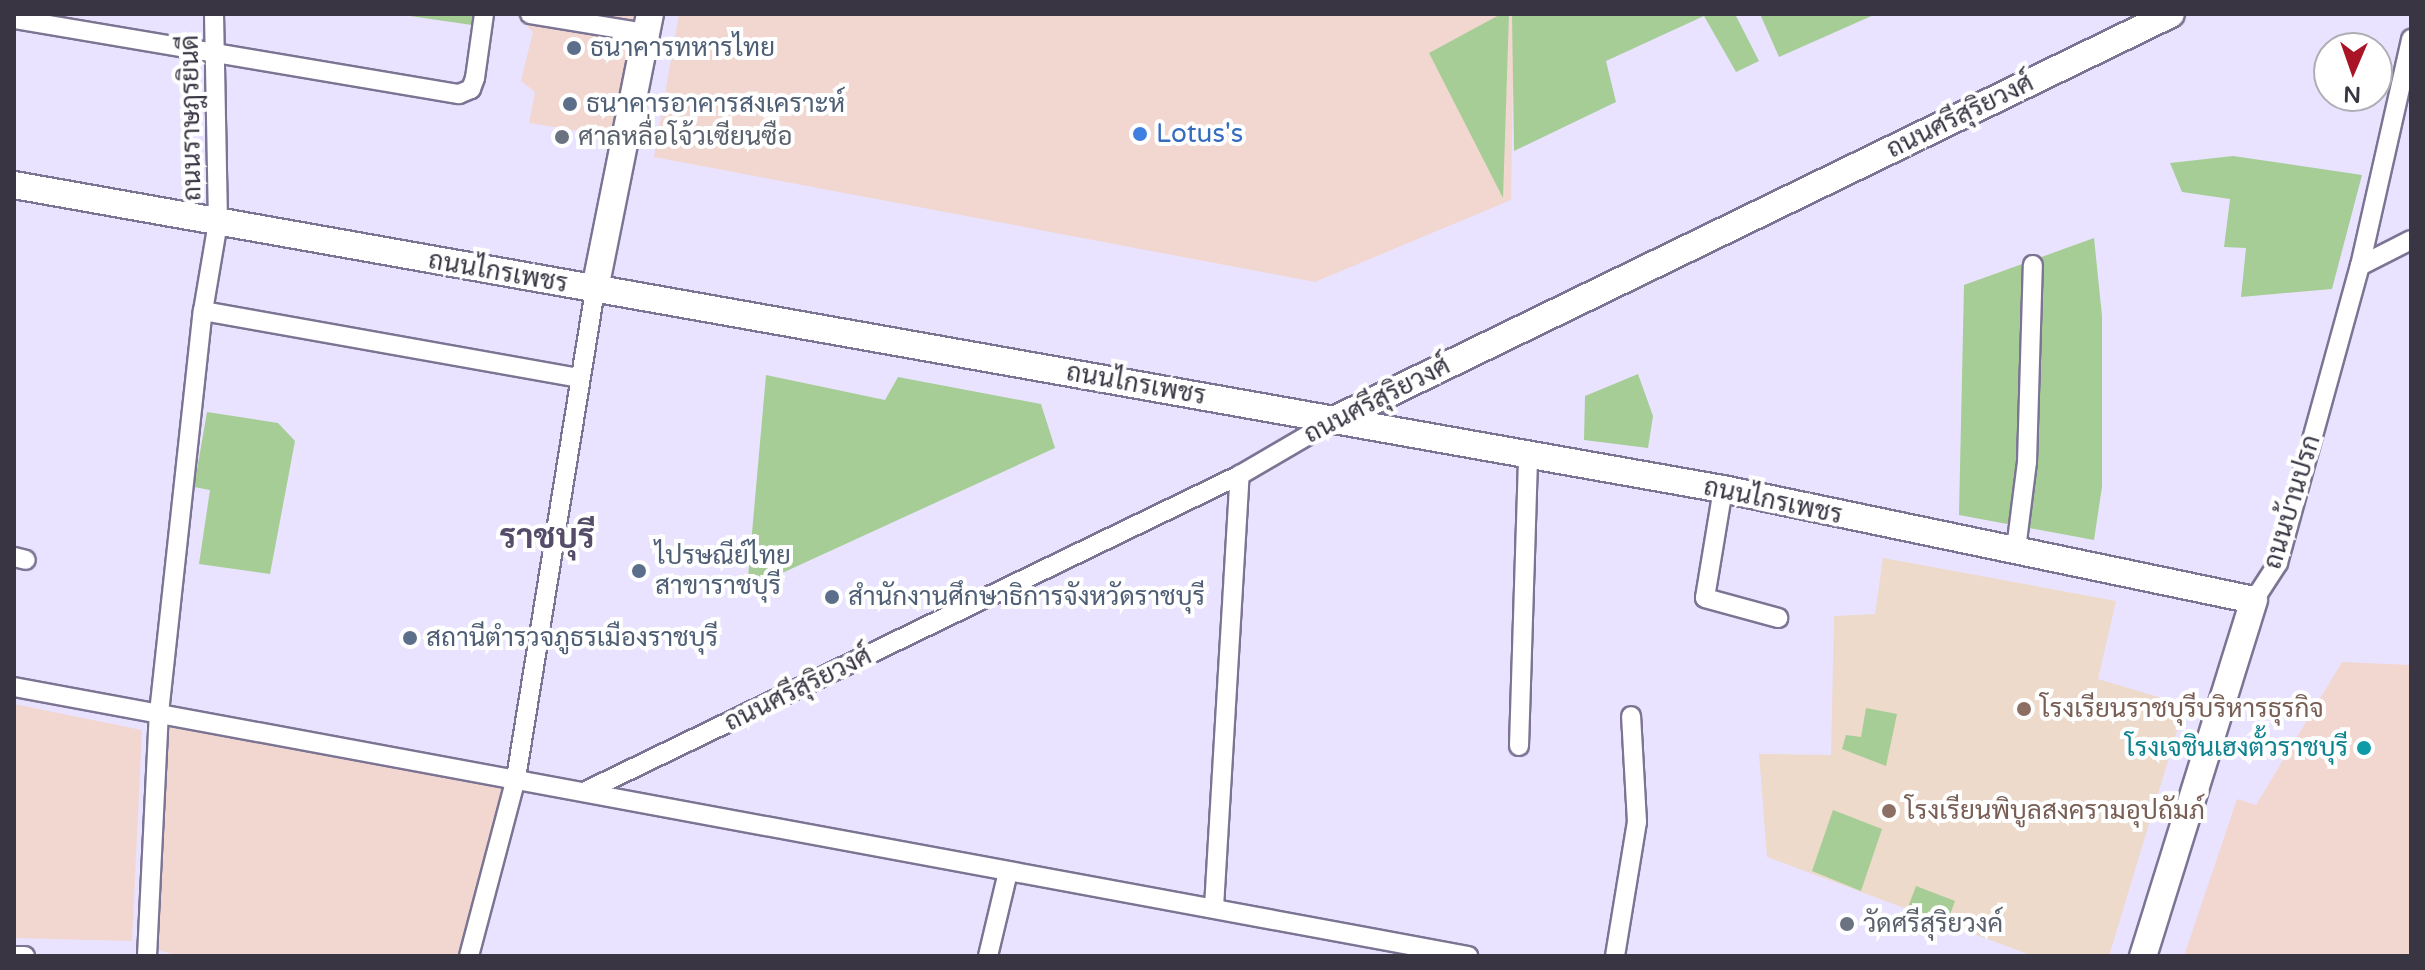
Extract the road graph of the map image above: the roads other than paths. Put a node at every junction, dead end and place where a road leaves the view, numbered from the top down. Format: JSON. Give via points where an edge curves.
{"nodes":[{"id":1,"x":214,"y":14,"type":"edge"},
{"id":2,"x":484,"y":14,"type":"edge"},
{"id":3,"x":530,"y":14,"type":"edge"},
{"id":4,"x":2171,"y":14,"type":"edge"},
{"id":5,"x":14,"y":19,"type":"edge"},
{"id":6,"x":648,"y":23,"type":"edge"},
{"id":7,"x":2411,"y":39,"type":"edge"},
{"id":8,"x":219,"y":51,"type":"junction"},
{"id":9,"x":14,"y":185,"type":"edge"},
{"id":10,"x":218,"y":222,"type":"junction"},
{"id":11,"x":2411,"y":240,"type":"edge"},
{"id":12,"x":2033,"y":265,"type":"dead end"},
{"id":13,"x":2360,"y":266,"type":"junction"},
{"id":14,"x":595,"y":289,"type":"junction"},
{"id":15,"x":203,"y":311,"type":"junction"},
{"id":16,"x":580,"y":378,"type":"junction"},
{"id":17,"x":1334,"y":420,"type":"junction"},
{"id":18,"x":1528,"y":454,"type":"junction"},
{"id":19,"x":1240,"y":475,"type":"junction"},
{"id":20,"x":1723,"y":489,"type":"junction"},
{"id":21,"x":2016,"y":549,"type":"junction"},
{"id":22,"x":2254,"y":600,"type":"junction"},
{"id":23,"x":1778,"y":618,"type":"dead end"},
{"id":24,"x":14,"y":687,"type":"edge"},
{"id":25,"x":159,"y":713,"type":"junction"},
{"id":26,"x":1631,"y":716,"type":"dead end"},
{"id":27,"x":1519,"y":746,"type":"dead end"},
{"id":28,"x":516,"y":778,"type":"junction"},
{"id":29,"x":586,"y":791,"type":"junction"},
{"id":30,"x":1008,"y":872,"type":"junction"},
{"id":31,"x":1214,"y":907,"type":"junction"},
{"id":32,"x":14,"y":956,"type":"edge"},
{"id":33,"x":25,"y":956,"type":"edge"},
{"id":34,"x":147,"y":956,"type":"edge"},
{"id":35,"x":469,"y":956,"type":"edge"},
{"id":36,"x":988,"y":956,"type":"edge"},
{"id":37,"x":1468,"y":956,"type":"edge"},
{"id":38,"x":1615,"y":956,"type":"edge"},
{"id":39,"x":2143,"y":956,"type":"edge"}],
"edges":[{"from":1,"to":8,"type":"street","name":"ถนนราษฎรยินดี"},
{"from":2,"to":8,"type":"street","via":[[475,78],[471,89],[459,94]]},
{"from":3,"to":6,"type":"street"},
{"from":4,"to":17,"type":"main road","name":"ถนนศรีสุริยวงศ์"},
{"from":5,"to":8,"type":"street"},
{"from":6,"to":14,"type":"main road"},
{"from":7,"to":13,"type":"street","name":"ถนนบ้านปรก"},
{"from":8,"to":10,"type":"street","name":"ถนนราษฎรยินดี"},
{"from":9,"to":10,"type":"main road","name":"ถนนไกรเพชร"},
{"from":10,"to":14,"type":"main road","name":"ถนนไกรเพชร"},
{"from":10,"to":15,"type":"street","name":"ถนนราษฎรยินดี"},
{"from":11,"to":13,"type":"street"},
{"from":12,"to":21,"type":"street","via":[[2027,462]]},
{"from":13,"to":22,"type":"street","name":"ถนนบ้านปรก","via":[[2278,563]]},
{"from":14,"to":16,"type":"street"},
{"from":14,"to":17,"type":"main road","name":"ถนนไกรเพชร"},
{"from":15,"to":16,"type":"street"},
{"from":15,"to":25,"type":"street","name":"ถนนราษฎรยินดี"},
{"from":16,"to":28,"type":"street"},
{"from":17,"to":18,"type":"main road","name":"ถนนไกรเพชร"},
{"from":17,"to":19,"type":"street","name":"ถนนศรีสุริยวงศ์"},
{"from":18,"to":20,"type":"main road","name":"ถนนไกรเพชร"},
{"from":18,"to":27,"type":"street"},
{"from":19,"to":29,"type":"street","name":"ถนนศรีสุริยวงศ์"},
{"from":19,"to":31,"type":"street"},
{"from":20,"to":21,"type":"main road","name":"ถนนไกรเพชร"},
{"from":20,"to":23,"type":"street","via":[[1705,598]]},
{"from":21,"to":22,"type":"main road","name":"ถนนไกรเพชร"},
{"from":22,"to":39,"type":"main road","name":"ถนนบ้านปรก"},
{"from":24,"to":25,"type":"street"},
{"from":25,"to":28,"type":"street"},
{"from":25,"to":34,"type":"street","name":"ถนนราษฎรยินดี"},
{"from":26,"to":38,"type":"street","via":[[1637,822]]},
{"from":28,"to":29,"type":"street"},
{"from":28,"to":35,"type":"street"},
{"from":29,"to":30,"type":"street"},
{"from":30,"to":31,"type":"street"},
{"from":30,"to":36,"type":"street"},
{"from":31,"to":37,"type":"street"},
{"from":32,"to":33,"type":"street"}]}
